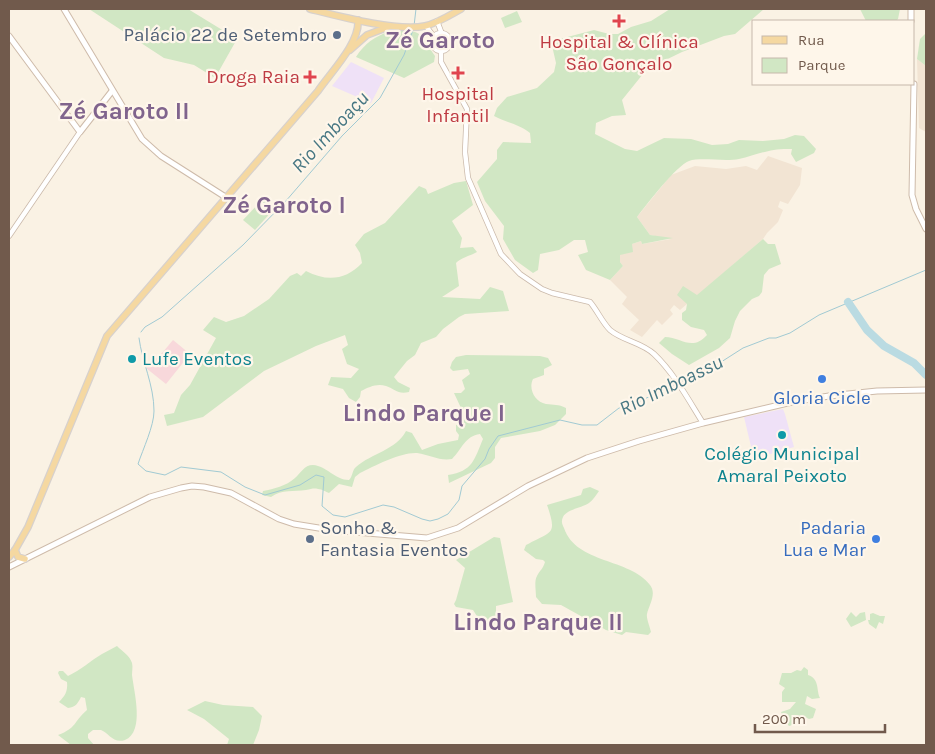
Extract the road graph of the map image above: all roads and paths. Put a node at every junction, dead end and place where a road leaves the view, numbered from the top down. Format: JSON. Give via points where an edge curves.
{"nodes":[{"id":1,"x":64,"y":9,"type":"edge"},
{"id":2,"x":310,"y":9,"type":"edge"},
{"id":3,"x":461,"y":9,"type":"edge"},
{"id":4,"x":358,"y":20,"type":"junction"},
{"id":5,"x":437,"y":22,"type":"junction"},
{"id":6,"x":390,"y":26,"type":"junction"},
{"id":7,"x":426,"y":26,"type":"junction"},
{"id":8,"x":442,"y":34,"type":"junction"},
{"id":9,"x":9,"y":36,"type":"edge"},
{"id":10,"x":434,"y":37,"type":"junction"},
{"id":11,"x":442,"y":51,"type":"junction"},
{"id":12,"x":346,"y":53,"type":"junction"},
{"id":13,"x":914,"y":85,"type":"edge"},
{"id":14,"x":112,"y":91,"type":"junction"},
{"id":15,"x":80,"y":132,"type":"junction"},
{"id":16,"x":227,"y":198,"type":"junction"},
{"id":17,"x":926,"y":229,"type":"edge"},
{"id":18,"x":9,"y":236,"type":"edge"},
{"id":19,"x":926,"y":390,"type":"edge"},
{"id":20,"x":703,"y":423,"type":"junction"},
{"id":21,"x":15,"y":550,"type":"junction"},
{"id":22,"x":9,"y":557,"type":"edge"},
{"id":23,"x":25,"y":560,"type":"junction"},
{"id":24,"x":9,"y":567,"type":"edge"}],
"edges":[{"from":1,"to":14,"type":"main road"},
{"from":2,"to":4,"type":"main road"},
{"from":3,"to":5,"type":"main road"},
{"from":4,"to":6,"type":"main road"},
{"from":4,"to":12,"type":"main road","via":[[359,29]]},
{"from":5,"to":7,"type":"main road"},
{"from":5,"to":8,"type":"street"},
{"from":6,"to":7,"type":"main road"},
{"from":6,"to":12,"type":"main road","via":[[367,35]]},
{"from":7,"to":10,"type":"street"},
{"from":8,"to":10,"type":"street"},
{"from":8,"to":11,"type":"street","via":[[447,36],[449,44]]},
{"from":9,"to":15,"type":"main road"},
{"from":10,"to":11,"type":"street","via":[[434,47]]},
{"from":11,"to":20,"type":"street","via":[[441,62],[467,109],[465,152],[468,178],[504,259],[548,292],[590,302],[610,330],[654,353]]},
{"from":12,"to":16,"type":"main road"},
{"from":13,"to":17,"type":"main road","via":[[912,195]]},
{"from":14,"to":15,"type":"main road"},
{"from":14,"to":16,"type":"main road","via":[[139,134],[155,151]]},
{"from":15,"to":18,"type":"street"},
{"from":16,"to":21,"type":"main road","via":[[110,330],[56,462]]},
{"from":19,"to":20,"type":"main road","via":[[829,396]]},
{"from":20,"to":23,"type":"main road","via":[[586,458],[528,486],[458,528],[427,538],[294,524],[231,493],[192,486],[150,498]]},
{"from":21,"to":22,"type":"main road"},
{"from":21,"to":23,"type":"main road","via":[[18,557]]},
{"from":23,"to":24,"type":"main road"}]}
